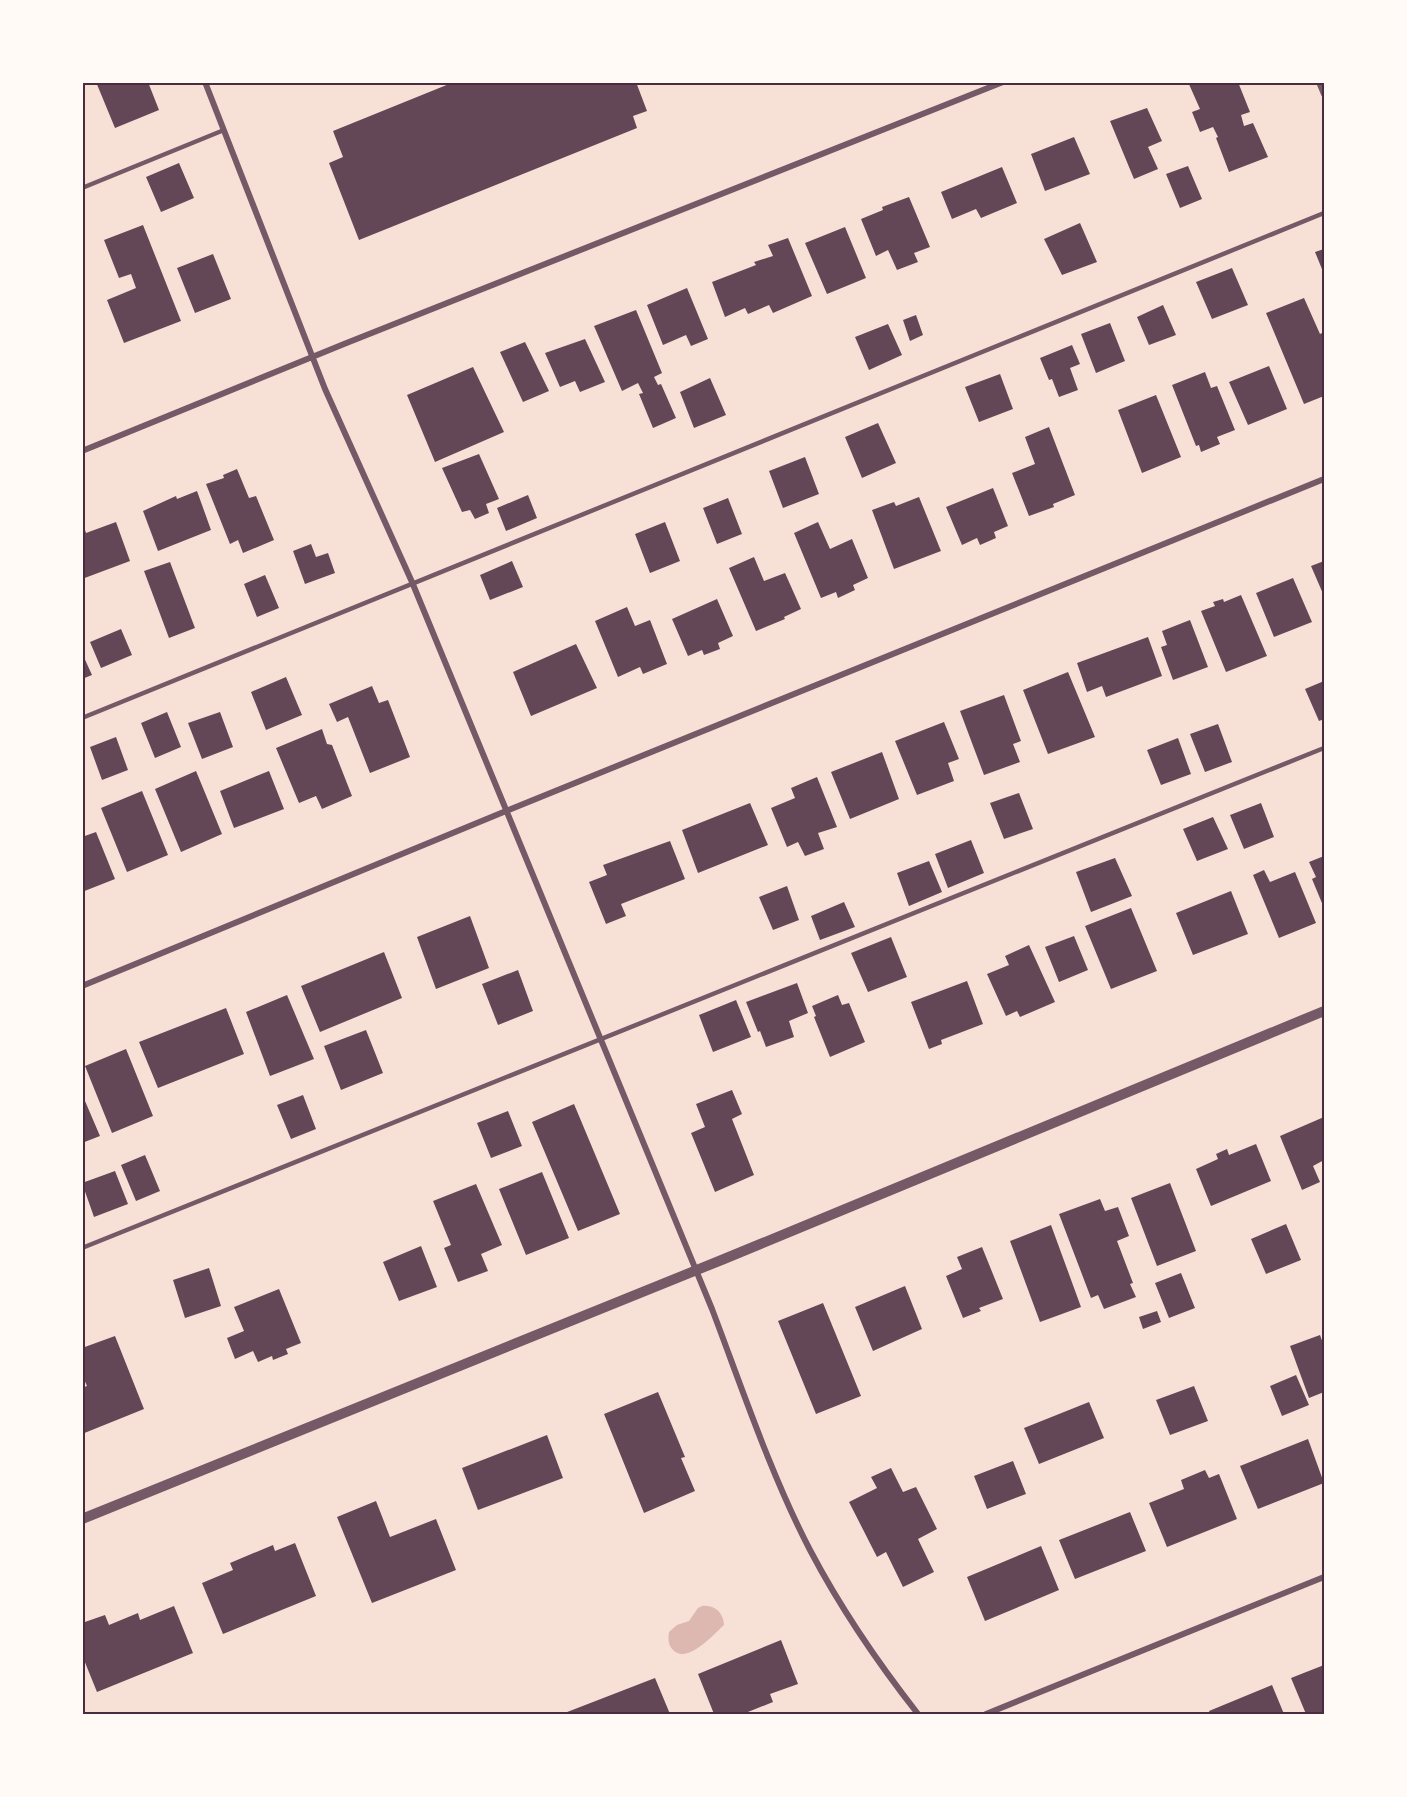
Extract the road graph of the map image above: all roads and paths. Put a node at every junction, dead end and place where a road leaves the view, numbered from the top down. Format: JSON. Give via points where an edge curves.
{"nodes":[{"id":1,"x":205,"y":82,"type":"edge"},
{"id":2,"x":1003,"y":82,"type":"edge"},
{"id":3,"x":1319,"y":82,"type":"edge"},
{"id":4,"x":1324,"y":94,"type":"edge"},
{"id":5,"x":225,"y":129,"type":"junction"},
{"id":6,"x":82,"y":188,"type":"edge"},
{"id":7,"x":1324,"y":213,"type":"edge"},
{"id":8,"x":313,"y":356,"type":"junction"},
{"id":9,"x":82,"y":451,"type":"edge"},
{"id":10,"x":1324,"y":479,"type":"edge"},
{"id":11,"x":412,"y":582,"type":"junction"},
{"id":12,"x":82,"y":718,"type":"edge"},
{"id":13,"x":1324,"y":748,"type":"edge"},
{"id":14,"x":506,"y":811,"type":"junction"},
{"id":15,"x":82,"y":986,"type":"edge"},
{"id":16,"x":1324,"y":1011,"type":"edge"},
{"id":17,"x":601,"y":1040,"type":"junction"},
{"id":18,"x":82,"y":1248,"type":"edge"},
{"id":19,"x":695,"y":1271,"type":"junction"},
{"id":20,"x":82,"y":1519,"type":"edge"},
{"id":21,"x":1324,"y":1577,"type":"edge"},
{"id":22,"x":918,"y":1714,"type":"edge"},
{"id":23,"x":986,"y":1714,"type":"edge"}],
"edges":[{"from":1,"to":5,"type":"street"},
{"from":2,"to":8,"type":"street"},
{"from":3,"to":4,"type":"street"},
{"from":5,"to":6,"type":"lane"},
{"from":5,"to":8,"type":"street"},
{"from":7,"to":11,"type":"lane"},
{"from":8,"to":9,"type":"street"},
{"from":8,"to":11,"type":"street"},
{"from":10,"to":14,"type":"street"},
{"from":11,"to":12,"type":"lane"},
{"from":11,"to":14,"type":"street"},
{"from":13,"to":17,"type":"lane"},
{"from":14,"to":15,"type":"street"},
{"from":14,"to":17,"type":"street"},
{"from":16,"to":19,"type":"street"},
{"from":17,"to":18,"type":"lane"},
{"from":17,"to":19,"type":"street"},
{"from":19,"to":20,"type":"street"},
{"from":19,"to":22,"type":"street","via":[[810,1551],[859,1633]]},
{"from":21,"to":23,"type":"street"}]}
